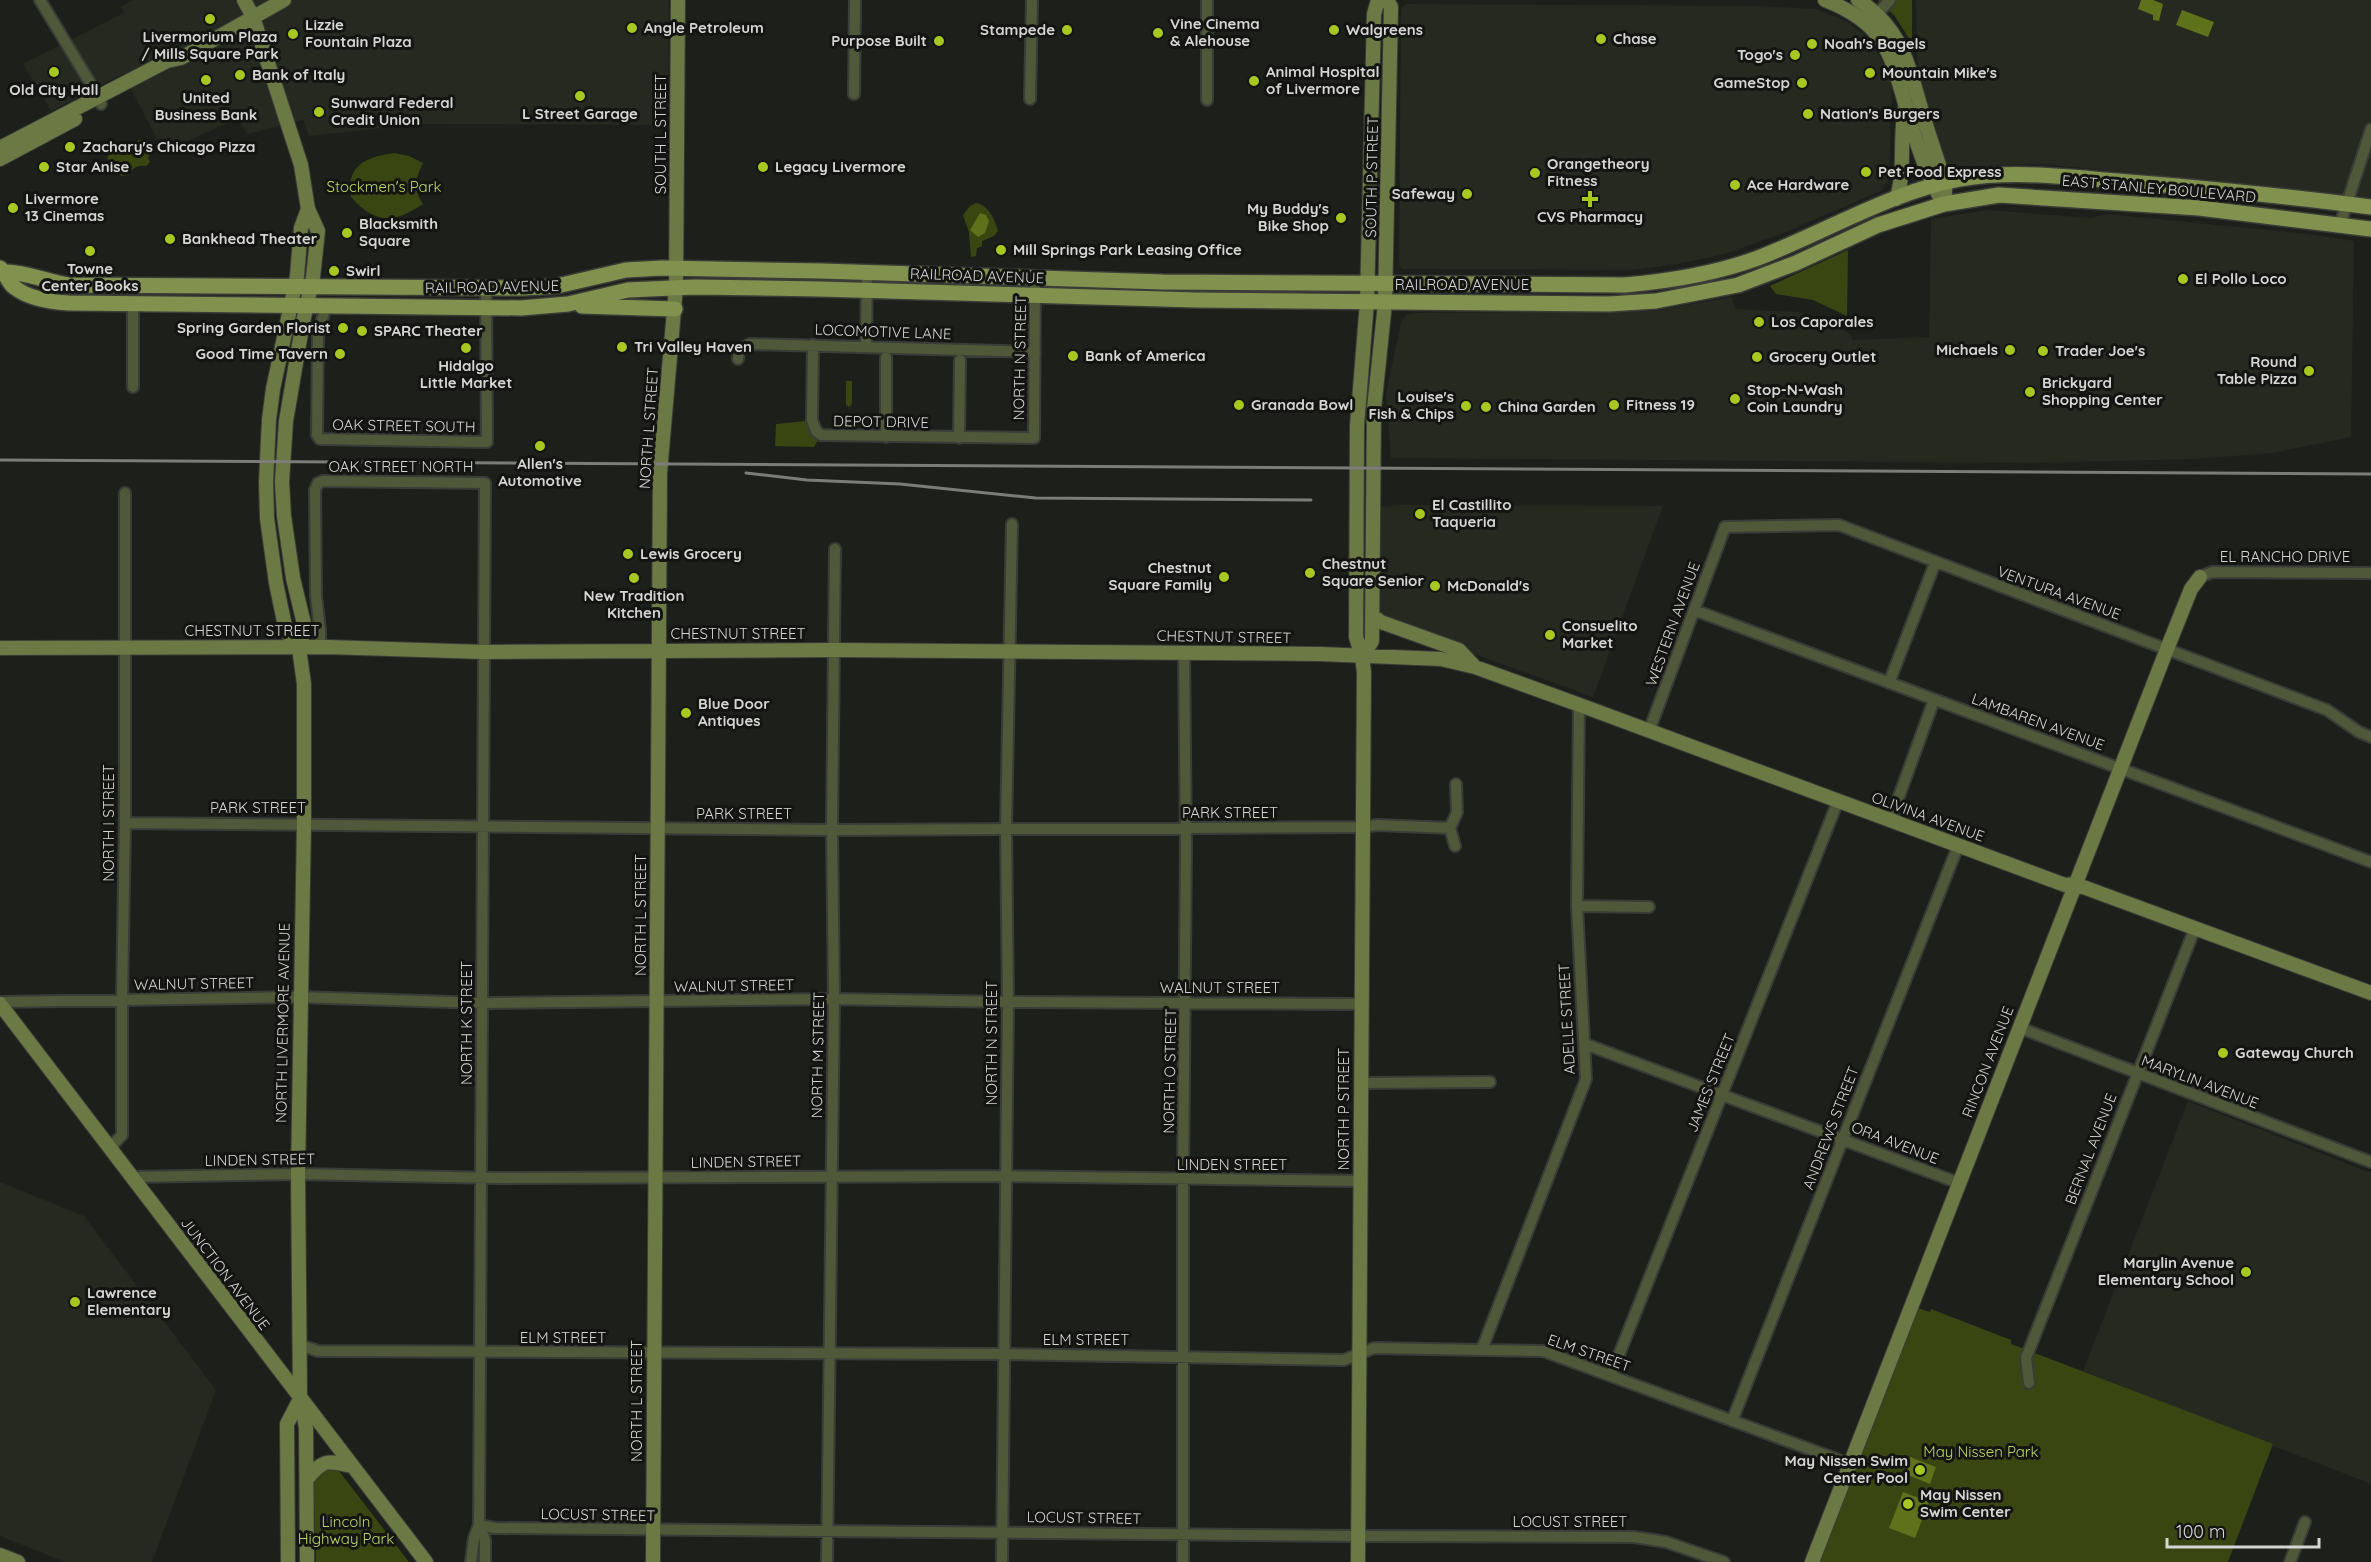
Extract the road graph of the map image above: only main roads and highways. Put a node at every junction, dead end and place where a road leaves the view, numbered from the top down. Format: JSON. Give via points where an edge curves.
{"nodes":[{"id":1,"x":1939,"y":185,"type":"joint"},
{"id":2,"x":1944,"y":204,"type":"joint"},
{"id":3,"x":2371,"y":207,"type":"edge"},
{"id":4,"x":2371,"y":229,"type":"edge"},
{"id":5,"x":2,"y":272,"type":"edge"},
{"id":6,"x":552,"y":306,"type":"junction"},
{"id":7,"x":675,"y":309,"type":"road end"}],
"edges":[{"from":1,"to":3,"type":"main road","name":"EAST STANLEY BOULEVARD","via":[[2002,173],[2205,187]]},
{"from":1,"to":5,"type":"main road","name":"RAILROAD AVENUE","via":[[1842,219],[1757,258],[1684,278],[1625,285],[1215,283],[676,268],[626,270],[549,287],[294,287],[69,285],[21,272]]},
{"from":2,"to":4,"type":"main road","name":"EAST STANLEY BOULEVARD","via":[[1998,195],[2199,208]]},
{"from":2,"to":6,"type":"main road","name":"RAILROAD AVENUE","via":[[1878,225],[1757,278],[1656,301],[1385,303],[676,287],[628,290]]},
{"from":5,"to":6,"type":"main road","name":"RAILROAD AVENUE","via":[[13,287],[48,302]]},
{"from":6,"to":7,"type":"main road"}]}
